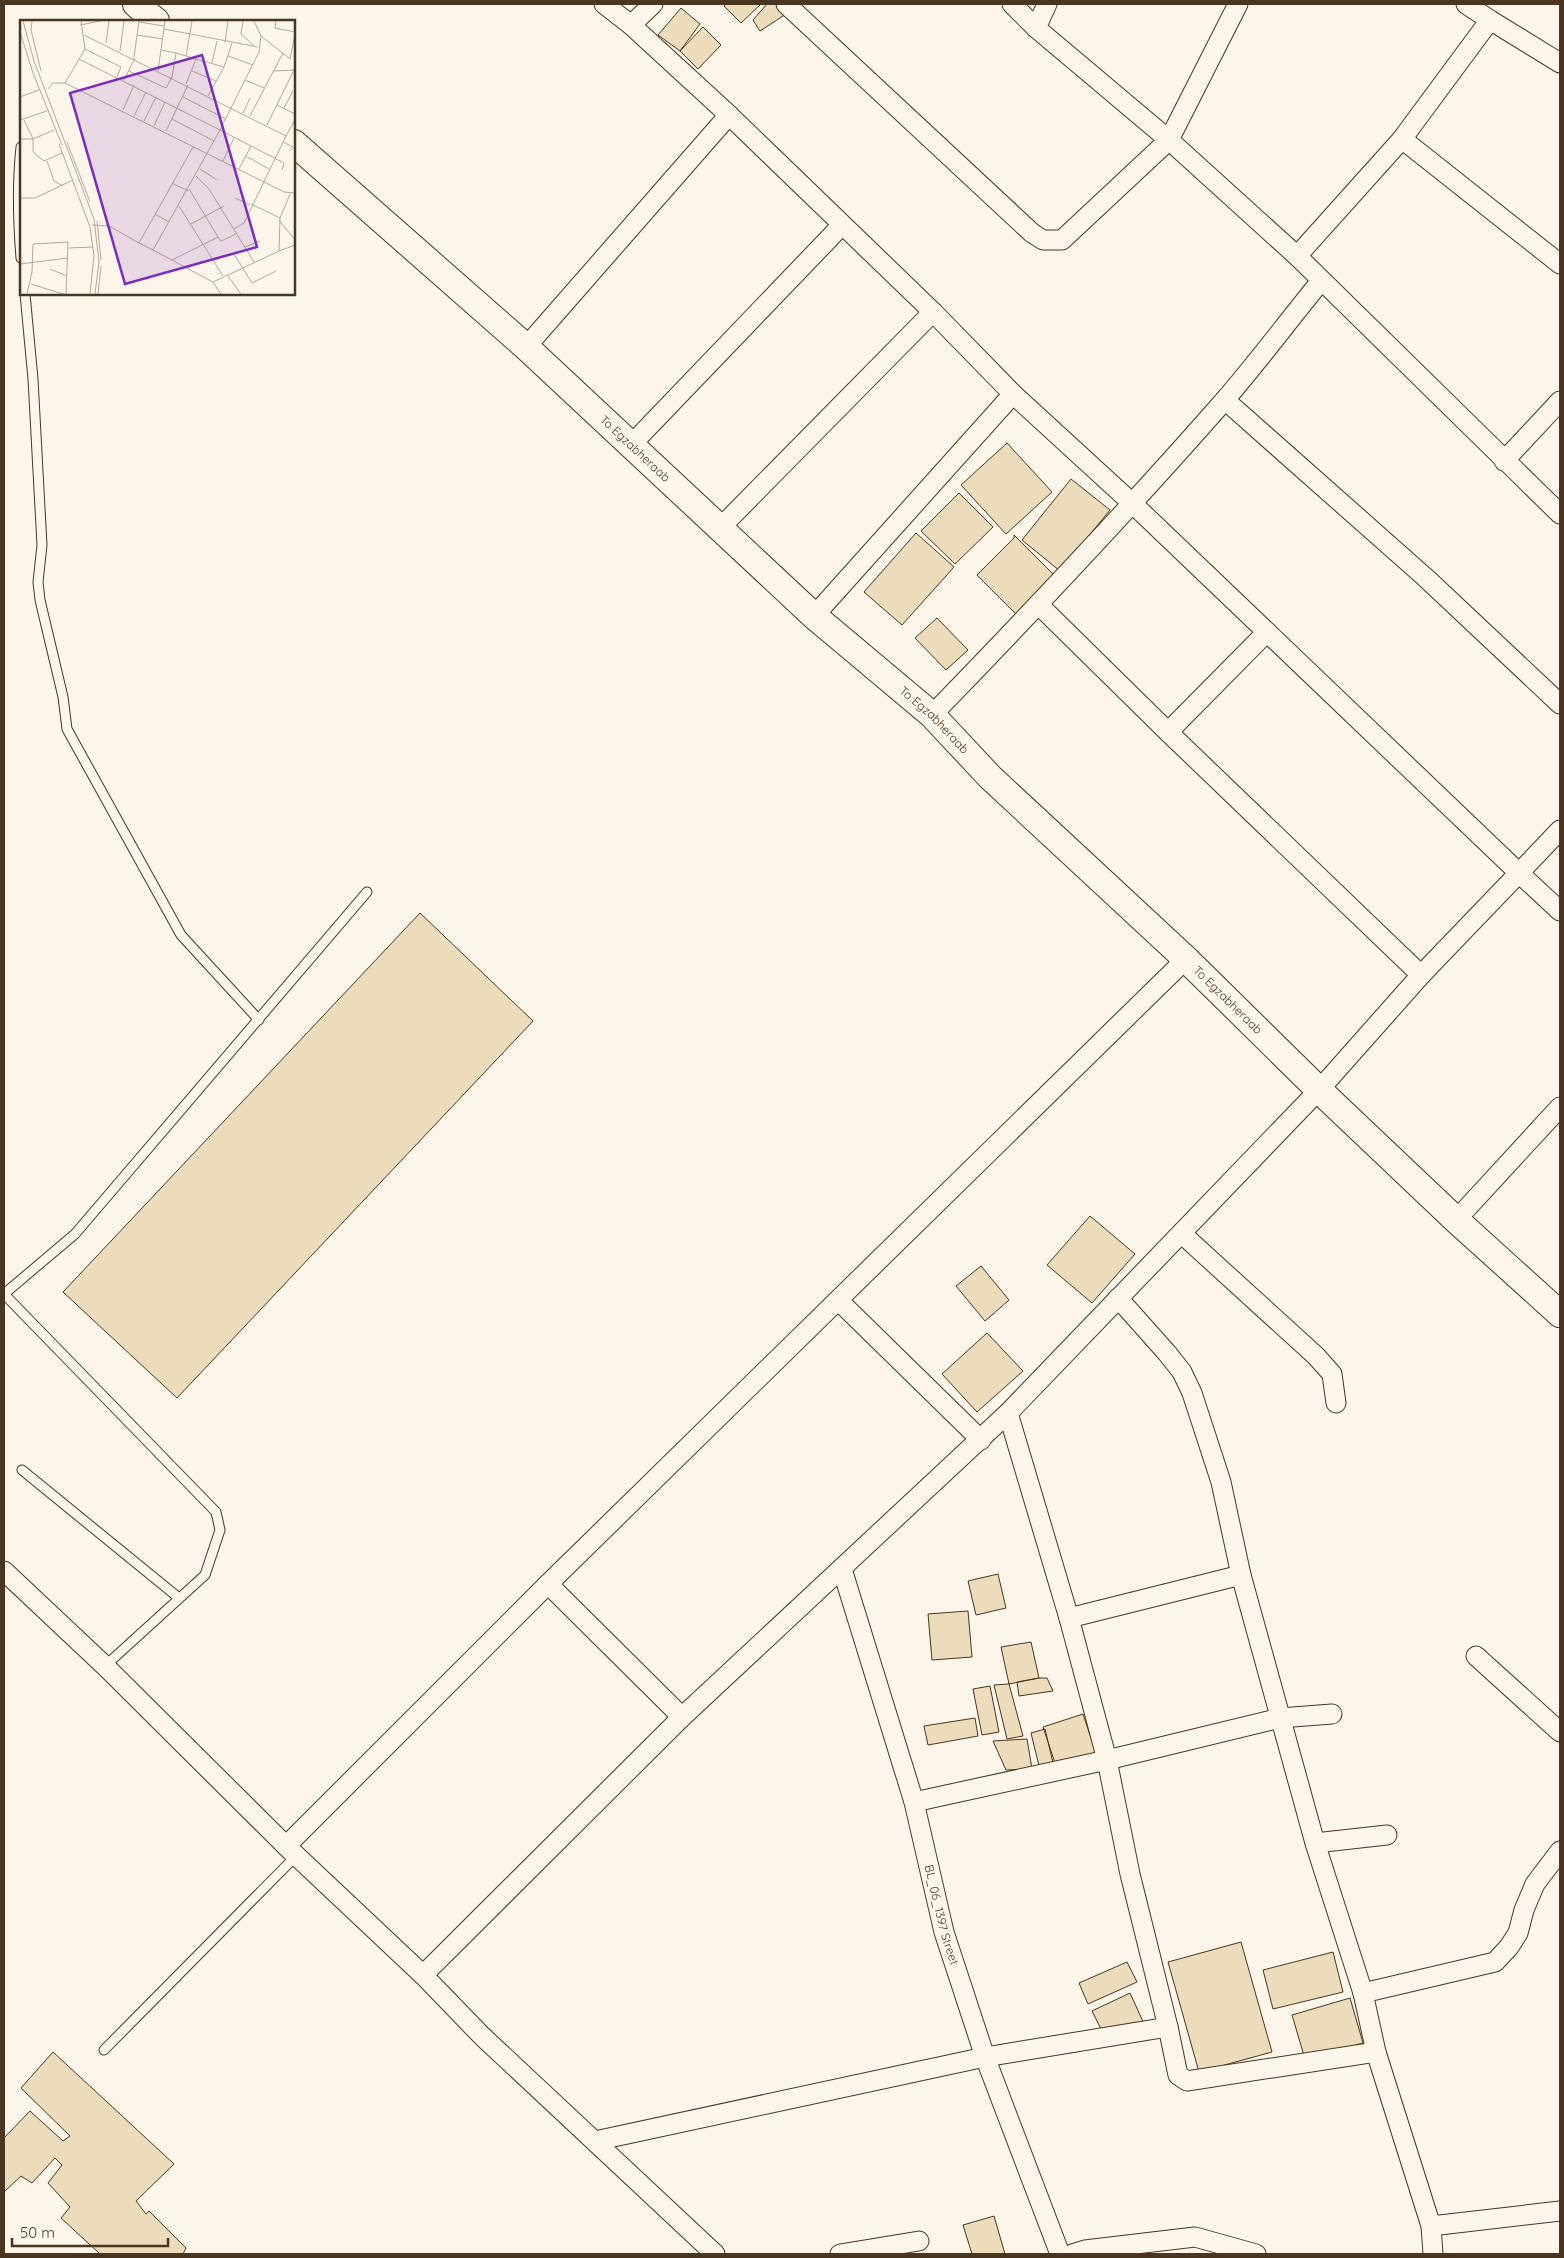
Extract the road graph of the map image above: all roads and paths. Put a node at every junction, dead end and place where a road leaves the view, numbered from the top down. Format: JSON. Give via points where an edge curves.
{"nodes":[{"id":1,"x":136,"y":4,"type":"edge"},
{"id":2,"x":604,"y":4,"type":"edge"},
{"id":3,"x":653,"y":4,"type":"edge"},
{"id":4,"x":786,"y":4,"type":"edge"},
{"id":5,"x":1012,"y":4,"type":"edge"},
{"id":6,"x":1047,"y":4,"type":"edge"},
{"id":7,"x":1238,"y":4,"type":"edge"},
{"id":8,"x":1466,"y":4,"type":"edge"},
{"id":9,"x":155,"y":20,"type":"edge"},
{"id":10,"x":1490,"y":20,"type":"junction"},
{"id":11,"x":631,"y":25,"type":"junction"},
{"id":12,"x":1036,"y":28,"type":"junction"},
{"id":13,"x":1560,"y":63,"type":"edge"},
{"id":14,"x":728,"y":115,"type":"junction"},
{"id":15,"x":1169,"y":140,"type":"junction"},
{"id":16,"x":1402,"y":140,"type":"junction"},
{"id":17,"x":295,"y":144,"type":"edge"},
{"id":18,"x":20,"y":155,"type":"edge"},
{"id":19,"x":842,"y":225,"type":"junction"},
{"id":20,"x":20,"y":245,"type":"edge"},
{"id":21,"x":1297,"y":256,"type":"junction"},
{"id":22,"x":1560,"y":264,"type":"edge"},
{"id":23,"x":1321,"y":281,"type":"junction"},
{"id":24,"x":25,"y":295,"type":"edge"},
{"id":25,"x":933,"y":312,"type":"junction"},
{"id":26,"x":526,"y":347,"type":"junction"},
{"id":27,"x":1013,"y":394,"type":"junction"},
{"id":28,"x":1225,"y":400,"type":"junction"},
{"id":29,"x":1560,"y":400,"type":"edge"},
{"id":30,"x":630,"y":446,"type":"junction"},
{"id":31,"x":1504,"y":460,"type":"junction"},
{"id":32,"x":1133,"y":504,"type":"junction"},
{"id":33,"x":1560,"y":514,"type":"edge"},
{"id":34,"x":720,"y":528,"type":"junction"},
{"id":35,"x":1039,"y":605,"type":"junction"},
{"id":36,"x":814,"y":616,"type":"junction"},
{"id":37,"x":1267,"y":632,"type":"junction"},
{"id":38,"x":1560,"y":704,"type":"edge"},
{"id":39,"x":932,"y":715,"type":"junction"},
{"id":40,"x":1168,"y":732,"type":"junction"},
{"id":41,"x":1560,"y":830,"type":"edge"},
{"id":42,"x":1519,"y":874,"type":"junction"},
{"id":43,"x":368,"y":892,"type":"dead end"},
{"id":44,"x":1560,"y":911,"type":"edge"},
{"id":45,"x":1186,"y":959,"type":"junction"},
{"id":46,"x":1421,"y":975,"type":"junction"},
{"id":47,"x":259,"y":1020,"type":"junction"},
{"id":48,"x":1319,"y":1090,"type":"junction"},
{"id":49,"x":1560,"y":1107,"type":"edge"},
{"id":50,"x":1456,"y":1220,"type":"junction"},
{"id":51,"x":1182,"y":1234,"type":"junction"},
{"id":52,"x":1118,"y":1298,"type":"junction"},
{"id":53,"x":839,"y":1301,"type":"junction"},
{"id":54,"x":1560,"y":1314,"type":"edge"},
{"id":55,"x":1336,"y":1403,"type":"dead end"},
{"id":56,"x":1008,"y":1413,"type":"junction"},
{"id":57,"x":980,"y":1440,"type":"junction"},
{"id":58,"x":22,"y":1470,"type":"dead end"},
{"id":59,"x":842,"y":1569,"type":"junction"},
{"id":60,"x":4,"y":1571,"type":"edge"},
{"id":61,"x":1241,"y":1575,"type":"junction"},
{"id":62,"x":548,"y":1584,"type":"junction"},
{"id":63,"x":179,"y":1598,"type":"junction"},
{"id":64,"x":1069,"y":1618,"type":"junction"},
{"id":65,"x":1476,"y":1656,"type":"dead end"},
{"id":66,"x":105,"y":1666,"type":"junction"},
{"id":67,"x":1332,"y":1714,"type":"dead end"},
{"id":68,"x":682,"y":1717,"type":"junction"},
{"id":69,"x":1280,"y":1718,"type":"junction"},
{"id":70,"x":1560,"y":1732,"type":"edge"},
{"id":71,"x":1107,"y":1760,"type":"junction"},
{"id":72,"x":914,"y":1802,"type":"junction"},
{"id":73,"x":1387,"y":1835,"type":"dead end"},
{"id":74,"x":1315,"y":1843,"type":"junction"},
{"id":75,"x":292,"y":1850,"type":"junction"},
{"id":76,"x":1560,"y":1851,"type":"edge"},
{"id":77,"x":423,"y":1975,"type":"junction"},
{"id":78,"x":1363,"y":1993,"type":"junction"},
{"id":79,"x":1168,"y":2027,"type":"junction"},
{"id":80,"x":104,"y":2050,"type":"dead end"},
{"id":81,"x":1376,"y":2052,"type":"junction"},
{"id":82,"x":986,"y":2057,"type":"junction"},
{"id":83,"x":595,"y":2141,"type":"junction"},
{"id":84,"x":1560,"y":2211,"type":"edge"},
{"id":85,"x":1431,"y":2226,"type":"junction"},
{"id":86,"x":919,"y":2241,"type":"dead end"},
{"id":87,"x":715,"y":2254,"type":"edge"},
{"id":88,"x":840,"y":2254,"type":"edge"},
{"id":89,"x":1060,"y":2254,"type":"edge"},
{"id":90,"x":1072,"y":2254,"type":"edge"},
{"id":91,"x":1256,"y":2254,"type":"edge"},
{"id":92,"x":1433,"y":2254,"type":"edge"}],
"edges":[{"from":1,"to":9,"type":"main road"},
{"from":2,"to":11,"type":"street"},
{"from":3,"to":11,"type":"street"},
{"from":4,"to":15,"type":"street","via":[[1032,233],[1044,240],[1062,240]]},
{"from":5,"to":12,"type":"street"},
{"from":6,"to":12,"type":"street"},
{"from":7,"to":15,"type":"street"},
{"from":8,"to":10,"type":"street"},
{"from":10,"to":13,"type":"street"},
{"from":10,"to":16,"type":"street"},
{"from":11,"to":14,"type":"street"},
{"from":12,"to":15,"type":"street"},
{"from":14,"to":19,"type":"street"},
{"from":14,"to":26,"type":"street"},
{"from":15,"to":21,"type":"street"},
{"from":16,"to":21,"type":"street"},
{"from":16,"to":22,"type":"street"},
{"from":17,"to":26,"type":"main road","name":"To Egzabheraab"},
{"from":18,"to":20,"type":"lane"},
{"from":19,"to":25,"type":"street"},
{"from":19,"to":30,"type":"street"},
{"from":21,"to":23,"type":"street"},
{"from":23,"to":28,"type":"street"},
{"from":23,"to":31,"type":"street"},
{"from":24,"to":47,"type":"lane","via":[[42,545],[38,582],[67,730],[181,935]]},
{"from":25,"to":27,"type":"street"},
{"from":25,"to":34,"type":"street"},
{"from":26,"to":30,"type":"main road","name":"To Egzabheraab"},
{"from":27,"to":32,"type":"street"},
{"from":27,"to":36,"type":"street"},
{"from":28,"to":32,"type":"street"},
{"from":28,"to":38,"type":"street","via":[[1426,578]]},
{"from":29,"to":31,"type":"street"},
{"from":30,"to":34,"type":"main road","name":"To Egzabheraab"},
{"from":31,"to":33,"type":"street"},
{"from":32,"to":35,"type":"street"},
{"from":32,"to":37,"type":"street"},
{"from":34,"to":36,"type":"main road","name":"To Egzabheraab"},
{"from":35,"to":39,"type":"street"},
{"from":35,"to":40,"type":"street"},
{"from":36,"to":39,"type":"main road","name":"To Egzabheraab"},
{"from":37,"to":40,"type":"street"},
{"from":37,"to":42,"type":"street"},
{"from":39,"to":45,"type":"main road","name":"To Egzabheraab","via":[[990,778]]},
{"from":40,"to":46,"type":"street"},
{"from":41,"to":42,"type":"street"},
{"from":42,"to":44,"type":"street"},
{"from":42,"to":46,"type":"street"},
{"from":43,"to":47,"type":"lane"},
{"from":45,"to":48,"type":"main road","name":"To Egzabheraab"},
{"from":45,"to":53,"type":"street"},
{"from":46,"to":48,"type":"street"},
{"from":47,"to":63,"type":"lane","via":[[74,1234],[4,1294],[216,1512],[220,1530],[205,1575]]},
{"from":48,"to":50,"type":"main road","name":"To Egzabheraab"},
{"from":48,"to":51,"type":"street"},
{"from":49,"to":50,"type":"street"},
{"from":50,"to":54,"type":"main road","name":"To Egzabheraab"},
{"from":51,"to":52,"type":"street"},
{"from":51,"to":55,"type":"street","via":[[1316,1356],[1332,1374]]},
{"from":52,"to":56,"type":"street"},
{"from":52,"to":61,"type":"street","via":[[1182,1372],[1192,1393],[1221,1482]]},
{"from":53,"to":57,"type":"street"},
{"from":53,"to":62,"type":"street"},
{"from":56,"to":57,"type":"street"},
{"from":56,"to":64,"type":"street"},
{"from":57,"to":59,"type":"street"},
{"from":58,"to":63,"type":"lane"},
{"from":59,"to":68,"type":"street"},
{"from":59,"to":72,"type":"street","name":"BL_06_1397 Street"},
{"from":60,"to":66,"type":"street"},
{"from":61,"to":64,"type":"street"},
{"from":61,"to":69,"type":"street"},
{"from":62,"to":68,"type":"street"},
{"from":62,"to":75,"type":"street"},
{"from":63,"to":66,"type":"lane"},
{"from":64,"to":71,"type":"street"},
{"from":65,"to":70,"type":"street"},
{"from":66,"to":75,"type":"street"},
{"from":67,"to":69,"type":"street"},
{"from":68,"to":77,"type":"street"},
{"from":69,"to":71,"type":"street"},
{"from":69,"to":74,"type":"street"},
{"from":71,"to":72,"type":"street"},
{"from":71,"to":79,"type":"street","via":[[1130,1874]]},
{"from":72,"to":82,"type":"street","name":"BL_06_1397 Street","via":[[944,1932]]},
{"from":73,"to":74,"type":"street"},
{"from":74,"to":78,"type":"street"},
{"from":75,"to":77,"type":"street"},
{"from":75,"to":80,"type":"lane"},
{"from":76,"to":78,"type":"street","via":[[1535,1884],[1518,1933],[1495,1962]]},
{"from":77,"to":83,"type":"street","via":[[482,2036]]},
{"from":78,"to":81,"type":"street"},
{"from":79,"to":81,"type":"street","via":[[1178,2075],[1187,2081]]},
{"from":79,"to":82,"type":"street"},
{"from":81,"to":85,"type":"street"},
{"from":82,"to":83,"type":"street"},
{"from":82,"to":89,"type":"street","name":"BL_06_1397 Street"},
{"from":83,"to":87,"type":"street"},
{"from":84,"to":85,"type":"street"},
{"from":85,"to":92,"type":"street"},
{"from":86,"to":88,"type":"street"},
{"from":90,"to":91,"type":"street","via":[[1195,2237]]}]}
